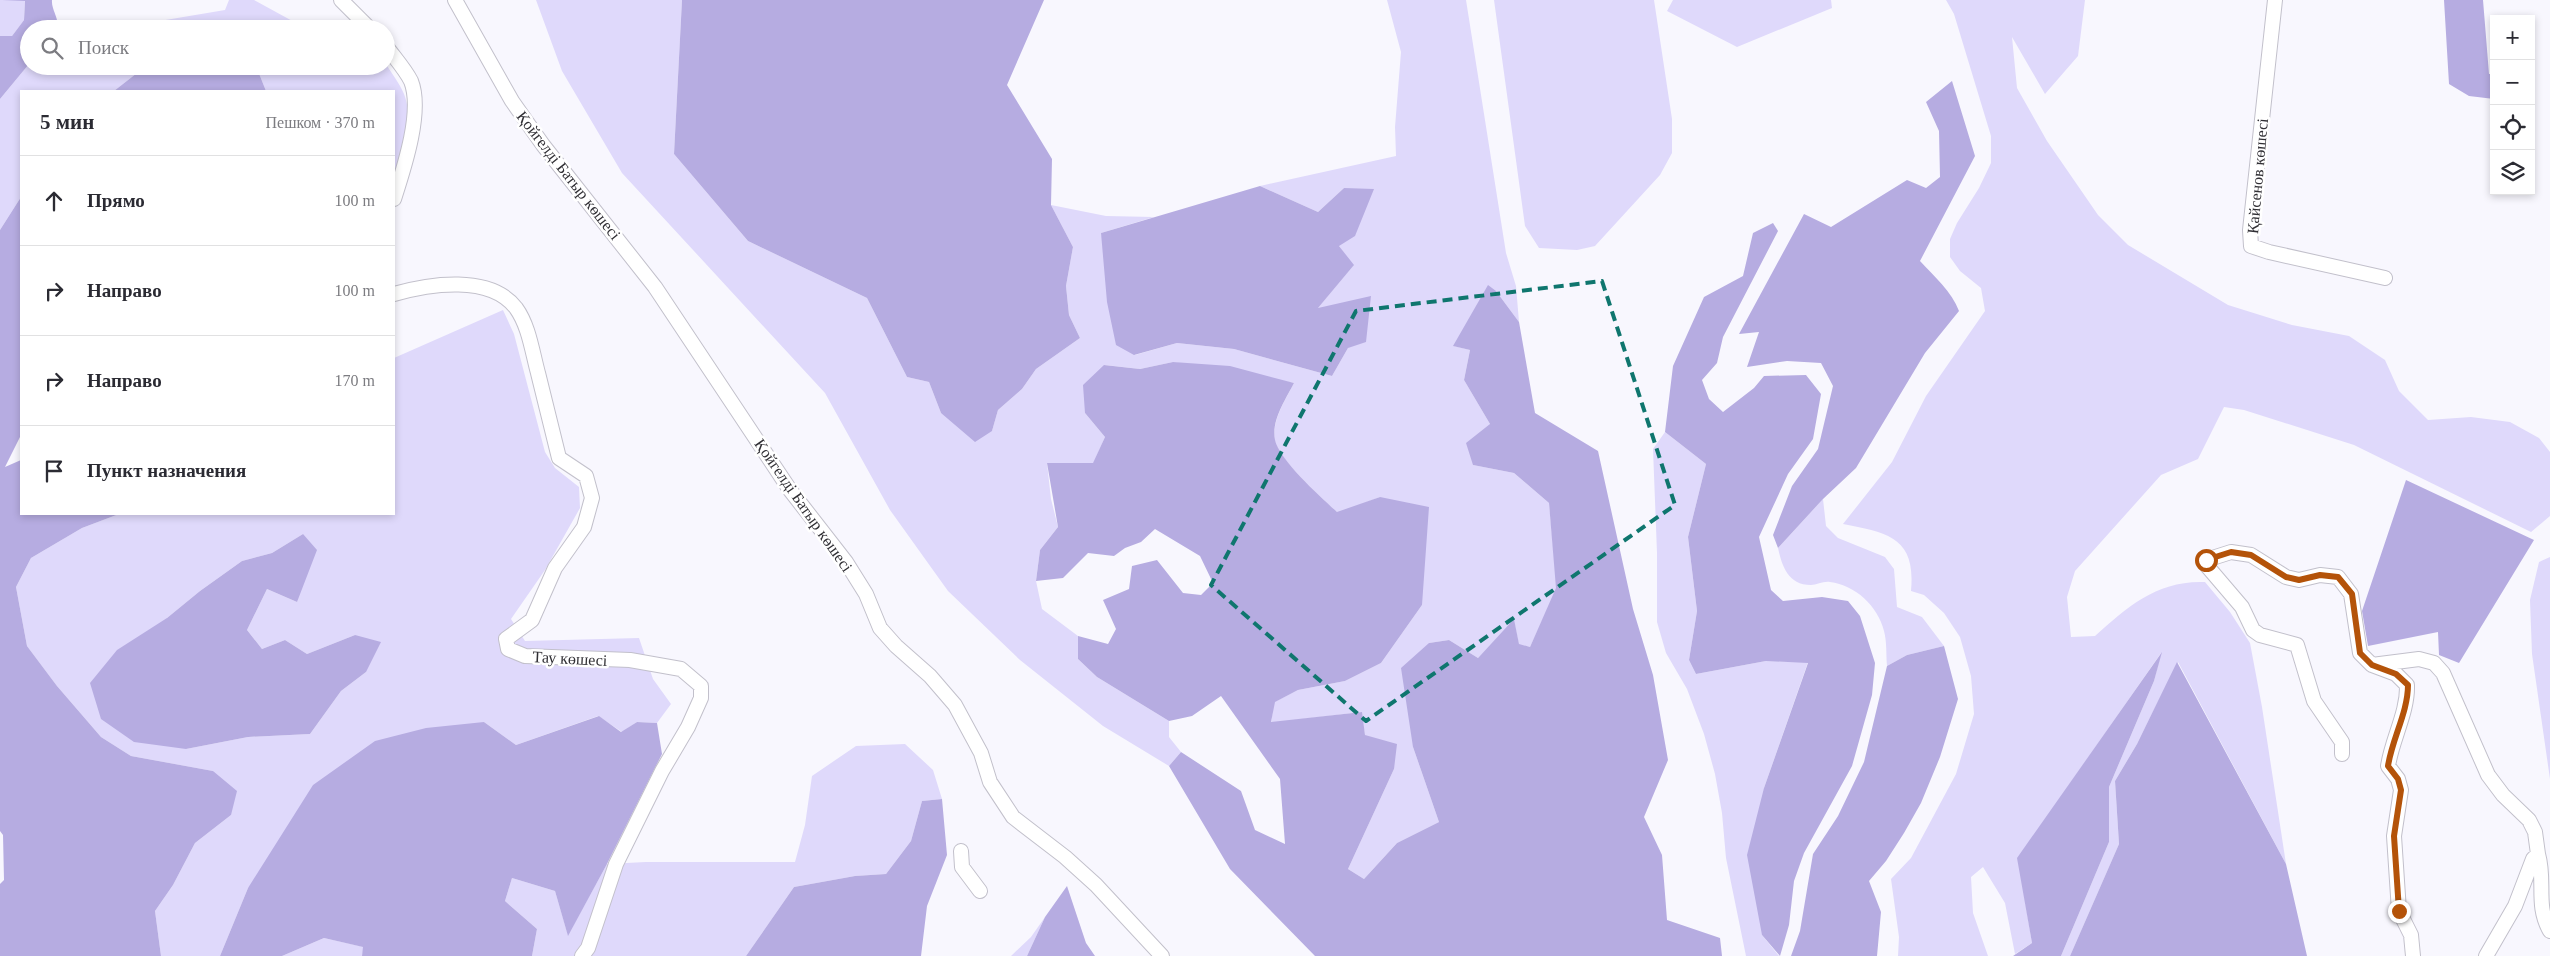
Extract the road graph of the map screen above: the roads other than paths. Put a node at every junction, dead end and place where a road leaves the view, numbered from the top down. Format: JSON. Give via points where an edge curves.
{"nodes":[{"id":1,"x":341,"y":0,"type":"edge"},
{"id":2,"x":455,"y":0,"type":"edge"},
{"id":3,"x":2275,"y":0,"type":"edge"},
{"id":4,"x":361,"y":20,"type":"edge"},
{"id":5,"x":395,"y":59,"type":"edge"},
{"id":6,"x":395,"y":196,"type":"edge"},
{"id":7,"x":2385,"y":278,"type":"dead end"},
{"id":8,"x":395,"y":294,"type":"edge"},
{"id":9,"x":2372,"y":665,"type":"junction"},
{"id":10,"x":2342,"y":754,"type":"dead end"},
{"id":11,"x":961,"y":850,"type":"dead end"},
{"id":12,"x":2538,"y":854,"type":"junction"},
{"id":13,"x":980,"y":891,"type":"dead end"},
{"id":14,"x":2550,"y":932,"type":"edge"},
{"id":15,"x":582,"y":956,"type":"edge"},
{"id":16,"x":1162,"y":956,"type":"edge"},
{"id":17,"x":2413,"y":956,"type":"edge"},
{"id":18,"x":2486,"y":956,"type":"edge"}],
"edges":[{"from":1,"to":4,"type":"street"},
{"from":2,"to":16,"type":"street","name":"Қойгелді Батыр көшесі","via":[[512,101],[655,286],[790,490],[846,562],[866,594],[880,628],[930,676],[955,706],[981,752],[990,782],[1013,816],[1096,885]]},
{"from":3,"to":7,"type":"street","name":"Қайсенов көшесі","via":[[2250,230],[2251,246]]},
{"from":5,"to":6,"type":"street","via":[[410,80],[416,99],[405,165]]},
{"from":8,"to":15,"type":"street","name":"Тау көшесі","via":[[422,286],[474,285],[495,292],[515,307],[527,331],[559,458],[586,476],[592,498],[584,528],[555,568],[532,620],[506,639],[508,649],[525,656],[630,660],[681,669],[701,686],[701,698],[688,727],[662,771],[616,864],[588,948]]},
{"from":9,"to":10,"type":"street","via":[[2360,653],[2352,594],[2338,577],[2320,575],[2299,580],[2286,577],[2251,555],[2231,552],[2206,560],[2207,566],[2242,607],[2252,630],[2297,645],[2314,701],[2342,742]]},
{"from":9,"to":12,"type":"street","via":[[2419,659],[2434,663],[2443,673],[2488,775],[2529,820],[2535,832]]},
{"from":9,"to":17,"type":"street","via":[[2396,674],[2408,685],[2408,697],[2388,766],[2398,779],[2401,790],[2394,836],[2399,911],[2412,935]]},
{"from":11,"to":13,"type":"street","via":[[962,867]]},
{"from":12,"to":14,"type":"street","via":[[2542,867],[2542,914]]},
{"from":12,"to":18,"type":"street","via":[[2533,859],[2515,906]]}]}
